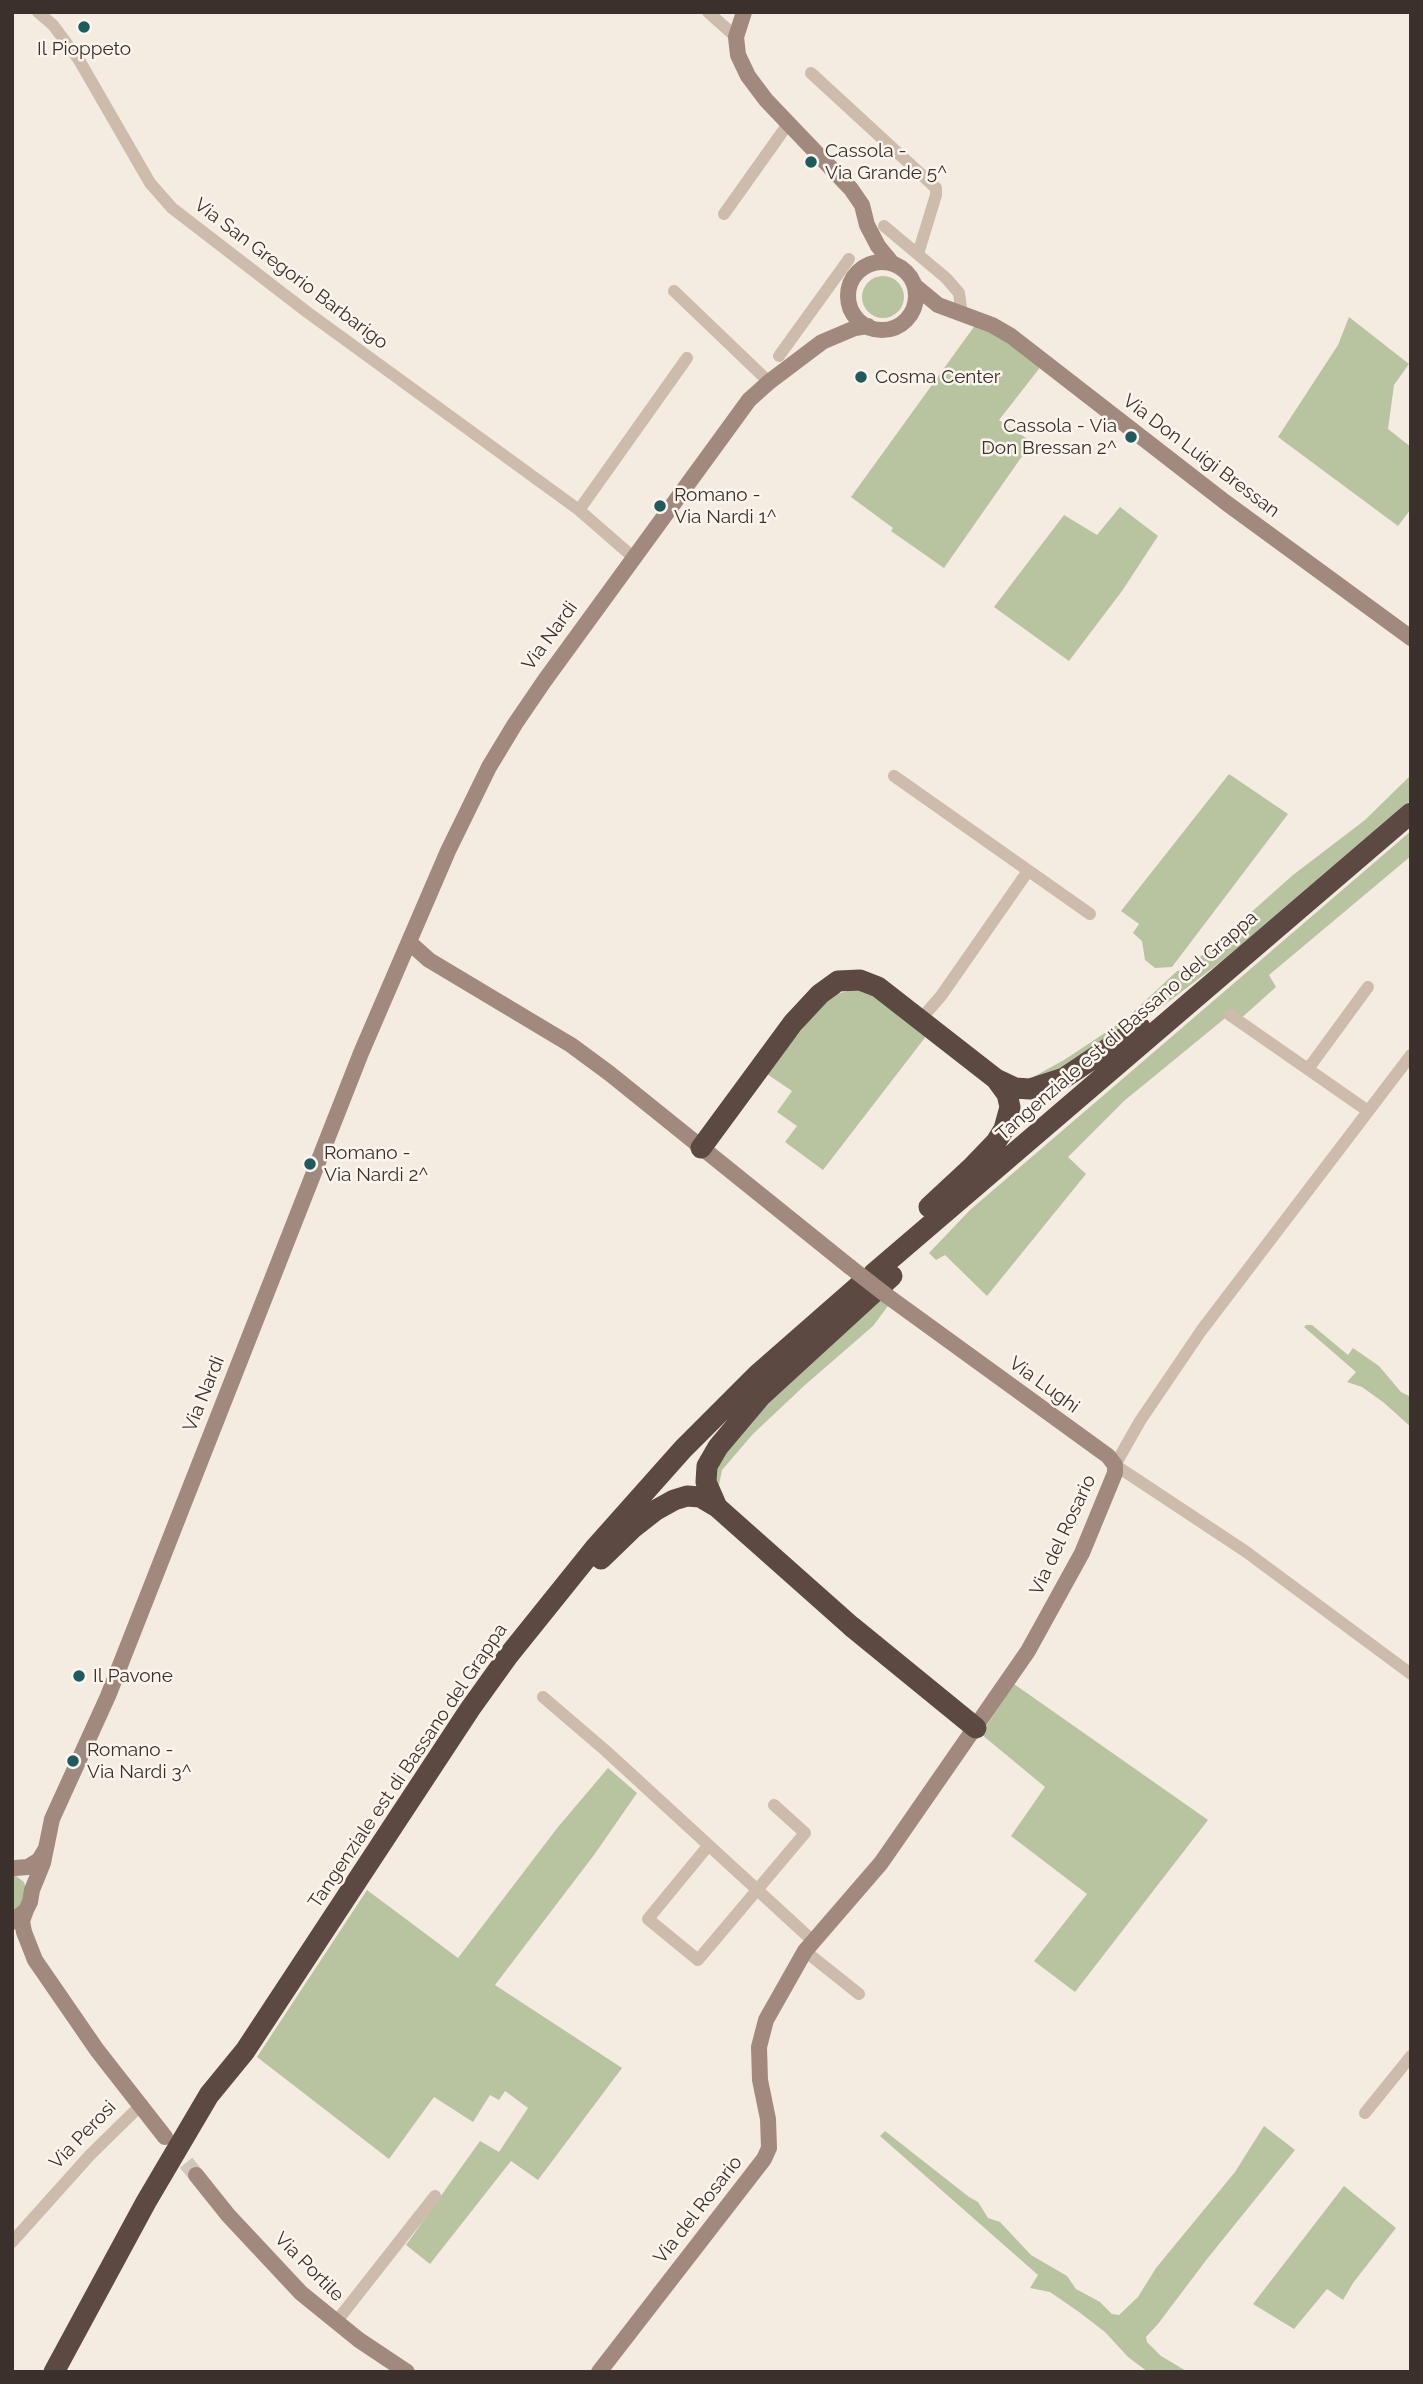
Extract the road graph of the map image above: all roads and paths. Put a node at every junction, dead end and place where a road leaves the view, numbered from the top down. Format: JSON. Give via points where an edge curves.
{"nodes":[{"id":1,"x":38,"y":12,"type":"edge"},
{"id":2,"x":708,"y":12,"type":"edge"},
{"id":3,"x":744,"y":12,"type":"edge"},
{"id":4,"x":736,"y":37,"type":"junction"},
{"id":5,"x":811,"y":73,"type":"dead end"},
{"id":6,"x":788,"y":124,"type":"junction"},
{"id":7,"x":723,"y":214,"type":"dead end"},
{"id":8,"x":867,"y":225,"type":"junction"},
{"id":9,"x":884,"y":226,"type":"dead end"},
{"id":10,"x":918,"y":254,"type":"junction"},
{"id":11,"x":892,"y":263,"type":"junction"},
{"id":12,"x":856,"y":264,"type":"junction"},
{"id":13,"x":915,"y":286,"type":"junction"},
{"id":14,"x":674,"y":291,"type":"dead end"},
{"id":15,"x":849,"y":302,"type":"junction"},
{"id":16,"x":962,"y":314,"type":"junction"},
{"id":17,"x":901,"y":324,"type":"junction"},
{"id":18,"x":868,"y":327,"type":"junction"},
{"id":19,"x":797,"y":331,"type":"junction"},
{"id":20,"x":817,"y":346,"type":"junction"},
{"id":21,"x":779,"y":356,"type":"dead end"},
{"id":22,"x":687,"y":358,"type":"dead end"},
{"id":23,"x":769,"y":382,"type":"junction"},
{"id":24,"x":579,"y":510,"type":"junction"},
{"id":25,"x":633,"y":557,"type":"junction"},
{"id":26,"x":1411,"y":638,"type":"edge"},
{"id":27,"x":894,"y":776,"type":"dead end"},
{"id":28,"x":1411,"y":813,"type":"edge"},
{"id":29,"x":1028,"y":872,"type":"junction"},
{"id":30,"x":1090,"y":914,"type":"dead end"},
{"id":31,"x":407,"y":949,"type":"junction"},
{"id":32,"x":1225,"y":971,"type":"junction"},
{"id":33,"x":1368,"y":987,"type":"dead end"},
{"id":34,"x":1230,"y":1015,"type":"dead end"},
{"id":35,"x":920,"y":1020,"type":"junction"},
{"id":36,"x":1411,"y":1055,"type":"edge"},
{"id":37,"x":1308,"y":1069,"type":"junction"},
{"id":38,"x":996,"y":1079,"type":"junction"},
{"id":39,"x":1368,"y":1111,"type":"junction"},
{"id":40,"x":701,"y":1148,"type":"junction"},
{"id":41,"x":967,"y":1193,"type":"junction"},
{"id":42,"x":862,"y":1275,"type":"junction"},
{"id":43,"x":833,"y":1307,"type":"junction"},
{"id":44,"x":1115,"y":1465,"type":"junction"},
{"id":45,"x":717,"y":1507,"type":"junction"},
{"id":46,"x":549,"y":1604,"type":"junction"},
{"id":47,"x":1411,"y":1674,"type":"edge"},
{"id":48,"x":543,"y":1697,"type":"dead end"},
{"id":49,"x":976,"y":1728,"type":"junction"},
{"id":50,"x":774,"y":1805,"type":"dead end"},
{"id":51,"x":708,"y":1846,"type":"junction"},
{"id":52,"x":46,"y":1847,"type":"junction"},
{"id":53,"x":14,"y":1868,"type":"edge"},
{"id":54,"x":32,"y":1890,"type":"junction"},
{"id":55,"x":756,"y":1890,"type":"junction"},
{"id":56,"x":26,"y":1910,"type":"junction"},
{"id":57,"x":12,"y":1922,"type":"edge"},
{"id":58,"x":12,"y":1932,"type":"edge"},
{"id":59,"x":809,"y":1946,"type":"junction"},
{"id":60,"x":30,"y":1951,"type":"junction"},
{"id":61,"x":859,"y":1994,"type":"dead end"},
{"id":62,"x":244,"y":2051,"type":"junction"},
{"id":63,"x":1411,"y":2056,"type":"edge"},
{"id":64,"x":142,"y":2104,"type":"junction"},
{"id":65,"x":1365,"y":2113,"type":"dead end"},
{"id":66,"x":165,"y":2137,"type":"tunnel mouth"},
{"id":67,"x":195,"y":2175,"type":"tunnel mouth"},
{"id":68,"x":435,"y":2196,"type":"dead end"},
{"id":69,"x":12,"y":2242,"type":"edge"},
{"id":70,"x":336,"y":2322,"type":"junction"},
{"id":71,"x":54,"y":2372,"type":"edge"},
{"id":72,"x":67,"y":2372,"type":"edge"},
{"id":73,"x":407,"y":2372,"type":"edge"},
{"id":74,"x":599,"y":2372,"type":"edge"}],
"edges":[{"from":1,"to":24,"type":"street","name":"Via San Gregorio Barbarigo","via":[[53,24],[79,60],[150,183],[172,208]]},
{"from":2,"to":4,"type":"street"},
{"from":3,"to":4,"type":"main road"},
{"from":4,"to":6,"type":"main road","via":[[748,76]]},
{"from":5,"to":10,"type":"street","via":[[936,188]]},
{"from":6,"to":7,"type":"street"},
{"from":6,"to":8,"type":"main road","via":[[851,189],[862,205]]},
{"from":8,"to":11,"type":"main road"},
{"from":8,"to":12,"type":"main road"},
{"from":9,"to":10,"type":"street"},
{"from":10,"to":16,"type":"street","via":[[959,293]]},
{"from":11,"to":12,"type":"main road"},
{"from":11,"to":13,"type":"main road","via":[[906,272]]},
{"from":12,"to":15,"type":"main road"},
{"from":12,"to":19,"type":"street"},
{"from":13,"to":16,"type":"main road","name":"Via Don Luigi Bressan","via":[[938,305]]},
{"from":13,"to":17,"type":"main road","via":[[914,308]]},
{"from":14,"to":23,"type":"street"},
{"from":15,"to":18,"type":"main road","via":[[853,314]]},
{"from":15,"to":20,"type":"main road","name":"Via Nardi","via":[[842,318]]},
{"from":16,"to":17,"type":"main road","name":"Via Don Luigi Bressan","via":[[925,313]]},
{"from":16,"to":26,"type":"main road","name":"Via Don Luigi Bressan","via":[[992,325],[1028,348],[1225,502]]},
{"from":17,"to":18,"type":"main road","via":[[879,330]]},
{"from":18,"to":20,"type":"main road","name":"Via Nardi","via":[[855,328]]},
{"from":19,"to":20,"type":"street"},
{"from":19,"to":21,"type":"street"},
{"from":20,"to":23,"type":"main road","name":"Via Nardi"},
{"from":22,"to":24,"type":"street"},
{"from":23,"to":25,"type":"main road","name":"Via Nardi","via":[[747,403]]},
{"from":24,"to":25,"type":"street","name":"Via San Gregorio Barbarigo"},
{"from":25,"to":31,"type":"main road","name":"Via Nardi","via":[[489,767]]},
{"from":27,"to":29,"type":"street"},
{"from":28,"to":32,"type":"highway","name":"Tangenziale est di Bassano del Grappa"},
{"from":29,"to":30,"type":"street"},
{"from":29,"to":35,"type":"street"},
{"from":31,"to":40,"type":"main road","name":"Via Lughi","via":[[571,1045]]},
{"from":31,"to":52,"type":"main road","name":"Via Nardi","via":[[333,1123],[108,1696],[63,1790]]},
{"from":32,"to":38,"type":"highway","via":[[1189,988],[1119,1043],[1064,1078],[1030,1089]]},
{"from":32,"to":41,"type":"highway","name":"Tangenziale est di Bassano del Grappa"},
{"from":33,"to":37,"type":"street"},
{"from":34,"to":37,"type":"street"},
{"from":35,"to":38,"type":"highway"},
{"from":35,"to":40,"type":"highway","via":[[878,987],[860,980],[838,981],[793,1023]]},
{"from":36,"to":39,"type":"street","name":"Via del Rosario"},
{"from":37,"to":39,"type":"street"},
{"from":38,"to":43,"type":"highway","via":[[1010,1107],[996,1142],[869,1259]]},
{"from":39,"to":44,"type":"street","name":"Via del Rosario","via":[[1201,1331]]},
{"from":40,"to":42,"type":"main road","name":"Via Lughi"},
{"from":41,"to":42,"type":"highway","name":"Tangenziale est di Bassano del Grappa"},
{"from":41,"to":45,"type":"highway","via":[[922,1247],[761,1396],[718,1447],[707,1466],[706,1482]]},
{"from":42,"to":43,"type":"highway","name":"Tangenziale est di Bassano del Grappa"},
{"from":42,"to":44,"type":"main road","name":"Via Lughi","bridge":true},
{"from":43,"to":46,"type":"highway","name":"Tangenziale est di Bassano del Grappa","via":[[683,1448]]},
{"from":44,"to":47,"type":"street","name":"Via Lughi","via":[[1245,1551]]},
{"from":44,"to":49,"type":"main road","name":"Via del Rosario","via":[[1082,1553],[1028,1651]]},
{"from":45,"to":46,"type":"highway","via":[[700,1497],[687,1496],[665,1505],[632,1528]]},
{"from":45,"to":49,"type":"highway"},
{"from":46,"to":62,"type":"highway","name":"Tangenziale est di Bassano del Grappa","via":[[470,1709]]},
{"from":48,"to":51,"type":"street"},
{"from":49,"to":59,"type":"main road","name":"Via del Rosario","via":[[881,1863]]},
{"from":50,"to":55,"type":"street","via":[[805,1833]]},
{"from":51,"to":55,"type":"street"},
{"from":51,"to":55,"type":"street","via":[[648,1919],[698,1960]]},
{"from":52,"to":53,"type":"main road","via":[[39,1860]]},
{"from":52,"to":54,"type":"main road","name":"Via Nardi"},
{"from":53,"to":54,"type":"main road","via":[[29,1879]]},
{"from":54,"to":56,"type":"main road","name":"Via Nardi"},
{"from":55,"to":59,"type":"street"},
{"from":56,"to":57,"type":"main road"},
{"from":56,"to":60,"type":"main road","via":[[22,1921]]},
{"from":58,"to":60,"type":"main road"},
{"from":59,"to":61,"type":"street"},
{"from":59,"to":74,"type":"main road","name":"Via del Rosario","via":[[766,2020],[759,2047],[768,2119],[769,2148],[764,2159]]},
{"from":60,"to":64,"type":"main road","name":"Via Perosi","via":[[97,2050]]},
{"from":62,"to":71,"type":"highway","name":"Tangenziale est di Bassano del Grappa","via":[[209,2095],[172,2156]]},
{"from":62,"to":72,"type":"highway","name":"Tangenziale est di Bassano del Grappa"},
{"from":63,"to":65,"type":"street"},
{"from":64,"to":66,"type":"main road"},
{"from":64,"to":69,"type":"street","name":"Via Perosi"},
{"from":67,"to":70,"type":"main road","name":"Via Portile","via":[[301,2293]]},
{"from":68,"to":70,"type":"street"},
{"from":70,"to":73,"type":"main road","name":"Via Portile"}]}
